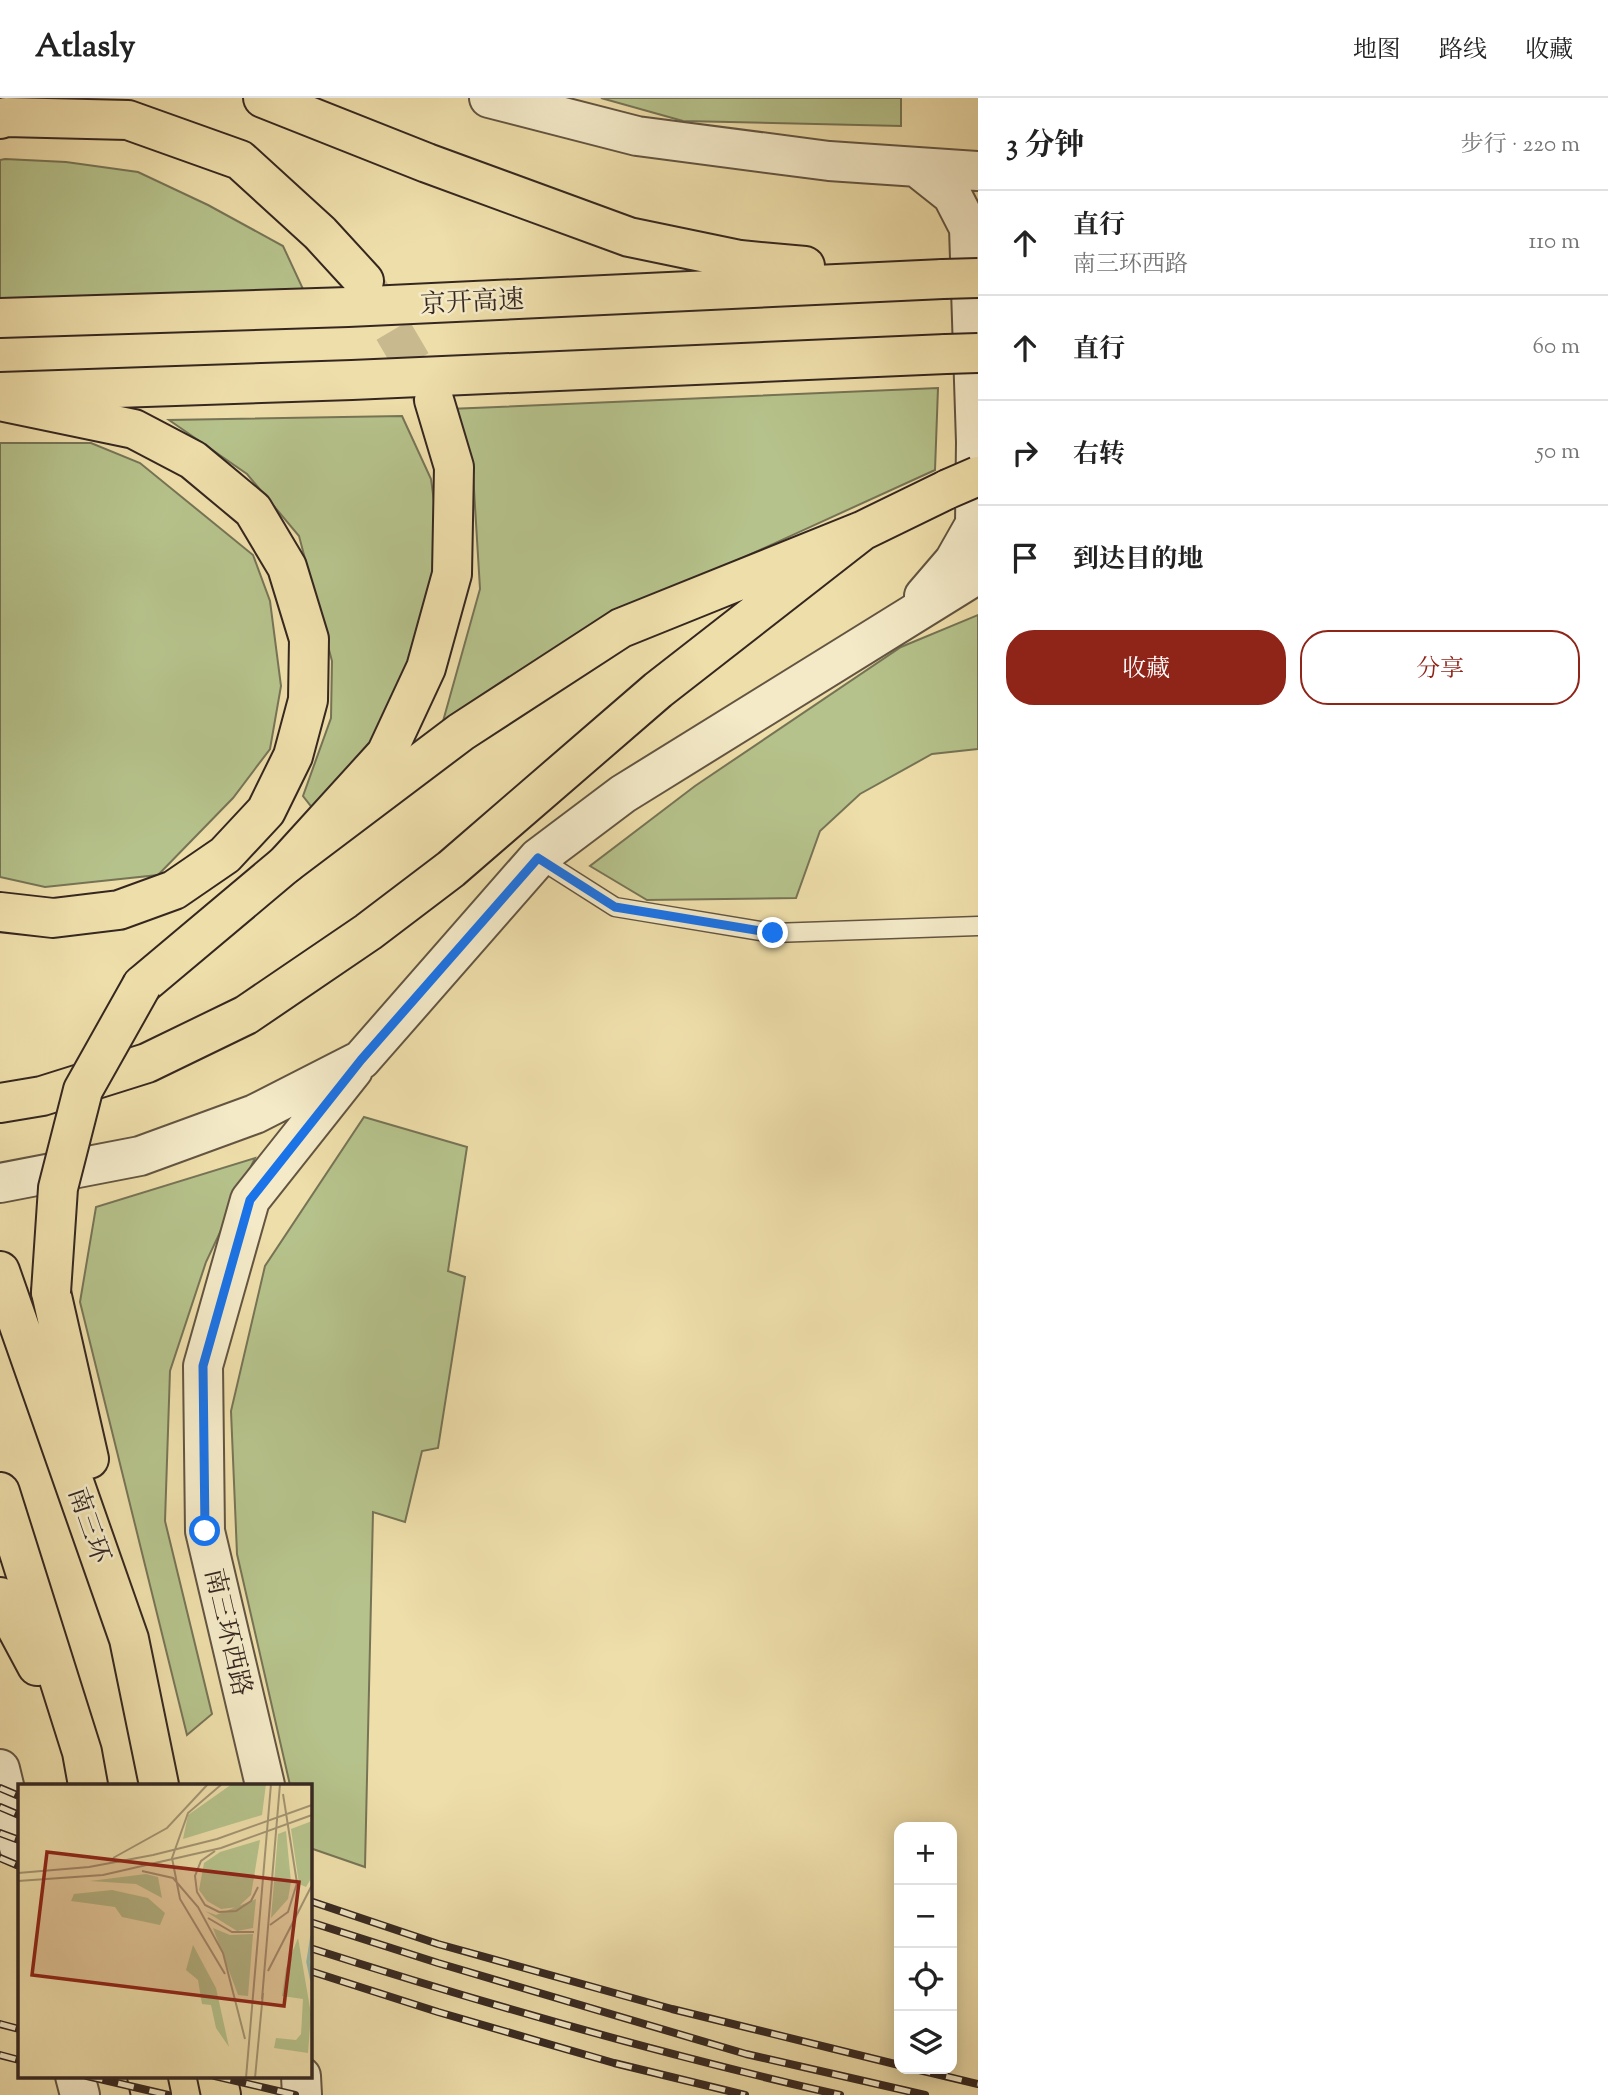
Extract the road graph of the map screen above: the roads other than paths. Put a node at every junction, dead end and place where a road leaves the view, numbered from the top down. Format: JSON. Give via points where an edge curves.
{"nodes":[{"id":1,"x":263,"y":98,"type":"edge"},
{"id":2,"x":489,"y":98,"type":"edge"},
{"id":3,"x":0,"y":119,"type":"edge"},
{"id":4,"x":918,"y":167,"type":"junction"},
{"id":5,"x":978,"y":172,"type":"edge"},
{"id":6,"x":961,"y":279,"type":"edge"},
{"id":7,"x":364,"y":281,"type":"tunnel mouth"},
{"id":8,"x":0,"y":318,"type":"edge"},
{"id":9,"x":962,"y":353,"type":"edge"},
{"id":10,"x":0,"y":392,"type":"edge"},
{"id":11,"x":434,"y":400,"type":"tunnel mouth"},
{"id":12,"x":0,"y":401,"type":"edge"},
{"id":13,"x":963,"y":482,"type":"edge"},
{"id":14,"x":862,"y":531,"type":"junction"},
{"id":15,"x":978,"y":574,"type":"edge"},
{"id":16,"x":902,"y":621,"type":"junction"},
{"id":17,"x":538,"y":858,"type":"junction"},
{"id":18,"x":286,"y":864,"type":"junction"},
{"id":19,"x":0,"y":912,"type":"edge"},
{"id":20,"x":978,"y":926,"type":"edge"},
{"id":21,"x":361,"y":1060,"type":"junction"},
{"id":22,"x":0,"y":1103,"type":"edge"},
{"id":23,"x":0,"y":1183,"type":"edge"},
{"id":24,"x":0,"y":1271,"type":"edge"},
{"id":25,"x":0,"y":1492,"type":"edge"},
{"id":26,"x":0,"y":1597,"type":"edge"},
{"id":27,"x":130,"y":1639,"type":"junction"},
{"id":28,"x":0,"y":1769,"type":"edge"},
{"id":29,"x":85,"y":1769,"type":"edge"},
{"id":30,"x":159,"y":1784,"type":"edge"},
{"id":31,"x":265,"y":1784,"type":"edge"},
{"id":32,"x":18,"y":1843,"type":"edge"},
{"id":33,"x":76,"y":2078,"type":"edge"},
{"id":34,"x":80,"y":2095,"type":"edge"}],
"edges":[{"from":1,"to":6,"type":"highway","via":[[629,237],[740,260]]},
{"from":2,"to":4,"type":"street","via":[[637,136],[829,161]]},
{"from":3,"to":7,"type":"highway","via":[[128,120],[240,160],[320,233]]},
{"from":4,"to":5,"type":"street"},
{"from":4,"to":16,"type":"street","via":[[952,195],[969,228],[975,524],[954,562]]},
{"from":6,"to":8,"type":"highway","name":"京开高速"},
{"from":9,"to":10,"type":"highway"},
{"from":11,"to":18,"type":"highway","via":[[454,467],[452,574],[426,668],[386,754]]},
{"from":12,"to":19,"type":"highway","via":[[134,429],[193,460],[253,510],[287,568],[309,639],[308,700],[293,756],[265,811],[225,855],[174,890],[119,910],[53,918]]},
{"from":13,"to":14,"type":"highway"},
{"from":14,"to":18,"type":"highway","via":[[621,628],[461,732]]},
{"from":14,"to":22,"type":"highway","via":[[658,690],[451,869],[246,1015],[147,1063],[42,1096]]},
{"from":15,"to":16,"type":"street","name":"南三环西路"},
{"from":16,"to":17,"type":"street","name":"南三环西路","via":[[623,794]]},
{"from":17,"to":20,"type":"lane","via":[[615,907],[773,933]]},
{"from":17,"to":21,"type":"street","name":"南三环西路"},
{"from":18,"to":27,"type":"highway","bridge":true,"via":[[142,985],[83,1090],[58,1188],[51,1292]]},
{"from":21,"to":23,"type":"street","via":[[255,1114],[140,1156]]},
{"from":21,"to":31,"type":"street","name":"南三环西路","via":[[250,1200],[203,1366],[205,1531]]},
{"from":24,"to":27,"type":"highway","name":"南三环"},
{"from":25,"to":29,"type":"highway"},
{"from":26,"to":29,"type":"highway"},
{"from":27,"to":30,"type":"highway","name":"南三环"},
{"from":28,"to":32,"type":"street"},
{"from":33,"to":34,"type":"street"}]}
